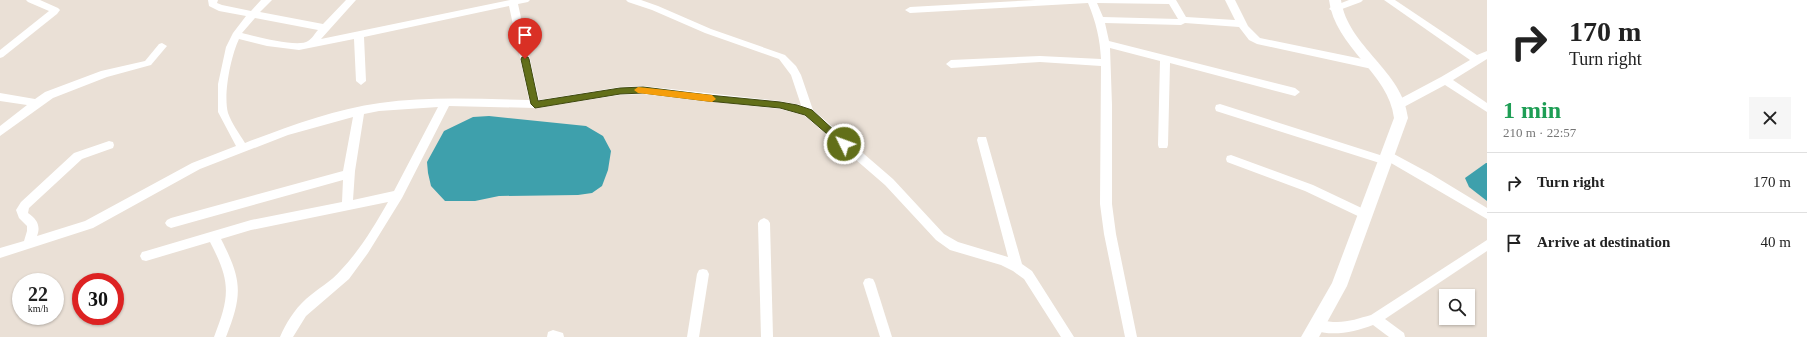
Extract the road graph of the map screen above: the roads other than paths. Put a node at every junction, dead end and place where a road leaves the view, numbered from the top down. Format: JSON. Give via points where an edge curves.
{"nodes":[{"id":1,"x":31,"y":0,"type":"edge"},
{"id":2,"x":213,"y":0,"type":"edge"},
{"id":3,"x":267,"y":0,"type":"edge"},
{"id":4,"x":351,"y":0,"type":"edge"},
{"id":5,"x":631,"y":0,"type":"edge"},
{"id":6,"x":1091,"y":0,"type":"edge"},
{"id":7,"x":1171,"y":0,"type":"edge"},
{"id":8,"x":1230,"y":0,"type":"edge"},
{"id":9,"x":1358,"y":0,"type":"edge"},
{"id":10,"x":1389,"y":0,"type":"edge"},
{"id":11,"x":520,"y":1,"type":"edge"},
{"id":12,"x":1334,"y":4,"type":"edge"},
{"id":13,"x":910,"y":10,"type":"dead end"},
{"id":14,"x":252,"y":14,"type":"junction"},
{"id":15,"x":1100,"y":20,"type":"junction"},
{"id":16,"x":1183,"y":20,"type":"junction"},
{"id":17,"x":1243,"y":24,"type":"junction"},
{"id":18,"x":326,"y":28,"type":"junction"},
{"id":19,"x":236,"y":35,"type":"junction"},
{"id":20,"x":359,"y":35,"type":"junction"},
{"id":21,"x":1105,"y":43,"type":"junction"},
{"id":22,"x":162,"y":46,"type":"dead end"},
{"id":23,"x":310,"y":46,"type":"junction"},
{"id":24,"x":1487,"y":54,"type":"edge"},
{"id":25,"x":0,"y":55,"type":"edge"},
{"id":26,"x":1165,"y":59,"type":"junction"},
{"id":27,"x":1477,"y":60,"type":"junction"},
{"id":28,"x":1106,"y":63,"type":"junction"},
{"id":29,"x":951,"y":64,"type":"dead end"},
{"id":30,"x":1372,"y":65,"type":"junction"},
{"id":31,"x":1445,"y":80,"type":"junction"},
{"id":32,"x":361,"y":81,"type":"dead end"},
{"id":33,"x":1295,"y":92,"type":"dead end"},
{"id":34,"x":0,"y":97,"type":"edge"},
{"id":35,"x":446,"y":102,"type":"junction"},
{"id":36,"x":36,"y":103,"type":"junction"},
{"id":37,"x":535,"y":104,"type":"junction"},
{"id":38,"x":1398,"y":105,"type":"junction"},
{"id":39,"x":1220,"y":108,"type":"dead end"},
{"id":40,"x":1487,"y":108,"type":"edge"},
{"id":41,"x":359,"y":112,"type":"junction"},
{"id":42,"x":808,"y":112,"type":"junction"},
{"id":43,"x":0,"y":132,"type":"edge"},
{"id":44,"x":982,"y":140,"type":"dead end"},
{"id":45,"x":109,"y":144,"type":"dead end"},
{"id":46,"x":1163,"y":145,"type":"dead end"},
{"id":47,"x":242,"y":147,"type":"junction"},
{"id":48,"x":1387,"y":158,"type":"junction"},
{"id":49,"x":1231,"y":159,"type":"dead end"},
{"id":50,"x":349,"y":174,"type":"junction"},
{"id":51,"x":398,"y":195,"type":"junction"},
{"id":52,"x":347,"y":205,"type":"junction"},
{"id":53,"x":1487,"y":214,"type":"edge"},
{"id":54,"x":1366,"y":215,"type":"junction"},
{"id":55,"x":171,"y":223,"type":"dead end"},
{"id":56,"x":764,"y":223,"type":"dead end"},
{"id":57,"x":213,"y":236,"type":"junction"},
{"id":58,"x":28,"y":244,"type":"junction"},
{"id":59,"x":1487,"y":245,"type":"edge"},
{"id":60,"x":0,"y":253,"type":"edge"},
{"id":61,"x":146,"y":256,"type":"dead end"},
{"id":62,"x":1017,"y":267,"type":"junction"},
{"id":63,"x":703,"y":274,"type":"dead end"},
{"id":64,"x":869,"y":283,"type":"dead end"},
{"id":65,"x":1375,"y":319,"type":"junction"},
{"id":66,"x":1314,"y":332,"type":"edge"},
{"id":67,"x":220,"y":337,"type":"edge"},
{"id":68,"x":286,"y":337,"type":"edge"},
{"id":69,"x":693,"y":337,"type":"edge"},
{"id":70,"x":767,"y":337,"type":"edge"},
{"id":71,"x":886,"y":337,"type":"edge"},
{"id":72,"x":1068,"y":337,"type":"edge"},
{"id":73,"x":1131,"y":337,"type":"edge"},
{"id":74,"x":1398,"y":337,"type":"edge"}],
"edges":[{"from":1,"to":25,"type":"street","via":[[55,10]]},
{"from":2,"to":14,"type":"street","via":[[212,4],[219,8]]},
{"from":3,"to":14,"type":"street"},
{"from":4,"to":18,"type":"street"},
{"from":5,"to":42,"type":"street","via":[[782,57],[797,74]]},
{"from":6,"to":7,"type":"street"},
{"from":6,"to":13,"type":"street"},
{"from":6,"to":15,"type":"street"},
{"from":7,"to":16,"type":"street"},
{"from":8,"to":17,"type":"street"},
{"from":9,"to":12,"type":"street"},
{"from":10,"to":27,"type":"street"},
{"from":11,"to":20,"type":"street"},
{"from":11,"to":37,"type":"street"},
{"from":12,"to":30,"type":"street","via":[[1342,24]]},
{"from":14,"to":18,"type":"street"},
{"from":14,"to":19,"type":"street"},
{"from":15,"to":16,"type":"street","via":[[1178,23]]},
{"from":15,"to":21,"type":"street"},
{"from":16,"to":17,"type":"street"},
{"from":17,"to":30,"type":"street","via":[[1251,37],[1257,41]]},
{"from":18,"to":23,"type":"street"},
{"from":19,"to":23,"type":"street","via":[[288,47]]},
{"from":19,"to":47,"type":"street","via":[[225,63],[222,99],[224,112]]},
{"from":20,"to":23,"type":"street"},
{"from":20,"to":32,"type":"street"},
{"from":21,"to":26,"type":"street"},
{"from":21,"to":28,"type":"street"},
{"from":22,"to":36,"type":"street","via":[[148,63],[88,79]]},
{"from":24,"to":27,"type":"street"},
{"from":26,"to":33,"type":"street"},
{"from":26,"to":46,"type":"street"},
{"from":27,"to":31,"type":"street"},
{"from":28,"to":29,"type":"street","via":[[1040,59]]},
{"from":28,"to":73,"type":"street","via":[[1106,204]]},
{"from":30,"to":38,"type":"street"},
{"from":31,"to":38,"type":"street"},
{"from":31,"to":40,"type":"street"},
{"from":34,"to":36,"type":"street"},
{"from":35,"to":37,"type":"street"},
{"from":35,"to":41,"type":"street","via":[[398,105]]},
{"from":35,"to":51,"type":"street"},
{"from":36,"to":43,"type":"street"},
{"from":37,"to":42,"type":"street","via":[[643,90],[780,105]]},
{"from":38,"to":48,"type":"street","via":[[1401,117]]},
{"from":39,"to":48,"type":"street"},
{"from":41,"to":47,"type":"street","via":[[284,132]]},
{"from":41,"to":50,"type":"street"},
{"from":42,"to":62,"type":"street","via":[[889,182],[940,237],[954,246]]},
{"from":44,"to":62,"type":"street"},
{"from":45,"to":58,"type":"street","via":[[78,156],[26,205],[22,210],[23,215],[34,225],[34,232]]},
{"from":47,"to":58,"type":"street","via":[[196,166],[90,225]]},
{"from":48,"to":53,"type":"street","via":[[1441,185]]},
{"from":48,"to":54,"type":"street"},
{"from":49,"to":54,"type":"street","via":[[1309,188]]},
{"from":50,"to":52,"type":"street"},
{"from":50,"to":55,"type":"street"},
{"from":51,"to":52,"type":"street"},
{"from":51,"to":68,"type":"street","via":[[367,247],[349,271],[304,309]]},
{"from":52,"to":57,"type":"street","via":[[258,223]]},
{"from":54,"to":66,"type":"street","via":[[1339,286]]},
{"from":56,"to":70,"type":"street"},
{"from":57,"to":61,"type":"street"},
{"from":57,"to":67,"type":"street","via":[[226,258],[234,291]]},
{"from":58,"to":60,"type":"street"},
{"from":59,"to":65,"type":"street"},
{"from":62,"to":72,"type":"street","via":[[1035,284]]},
{"from":63,"to":69,"type":"street"},
{"from":64,"to":71,"type":"street"},
{"from":65,"to":66,"type":"street","via":[[1351,327]]},
{"from":65,"to":74,"type":"street"}]}
